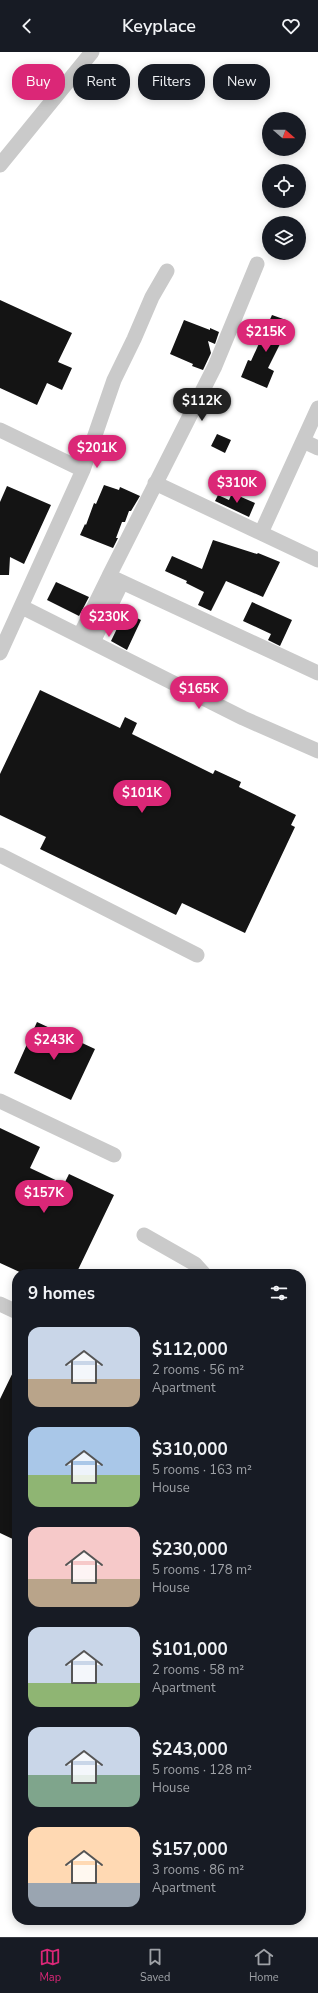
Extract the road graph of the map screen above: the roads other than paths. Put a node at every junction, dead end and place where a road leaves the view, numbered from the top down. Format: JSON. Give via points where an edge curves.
{"nodes":[{"id":1,"x":92,"y":52,"type":"edge"},
{"id":2,"x":0,"y":165,"type":"edge"},
{"id":3,"x":256,"y":264,"type":"dead end"},
{"id":4,"x":167,"y":271,"type":"dead end"},
{"id":5,"x":318,"y":408,"type":"edge"},
{"id":6,"x":0,"y":430,"type":"edge"},
{"id":7,"x":303,"y":441,"type":"junction"},
{"id":8,"x":318,"y":448,"type":"edge"},
{"id":9,"x":83,"y":470,"type":"junction"},
{"id":10,"x":155,"y":483,"type":"junction"},
{"id":11,"x":261,"y":533,"type":"junction"},
{"id":12,"x":318,"y":560,"type":"edge"},
{"id":13,"x":116,"y":579,"type":"junction"},
{"id":14,"x":22,"y":607,"type":"junction"},
{"id":15,"x":86,"y":638,"type":"junction"},
{"id":16,"x":0,"y":653,"type":"edge"},
{"id":17,"x":318,"y":673,"type":"edge"},
{"id":18,"x":318,"y":751,"type":"edge"},
{"id":19,"x":0,"y":855,"type":"edge"},
{"id":20,"x":197,"y":955,"type":"dead end"},
{"id":21,"x":0,"y":1102,"type":"edge"},
{"id":22,"x":114,"y":1155,"type":"dead end"},
{"id":23,"x":144,"y":1235,"type":"dead end"},
{"id":24,"x":200,"y":1269,"type":"edge"},
{"id":25,"x":0,"y":1304,"type":"edge"},
{"id":26,"x":12,"y":1310,"type":"edge"}],
"edges":[{"from":1,"to":2,"type":"street"},
{"from":3,"to":10,"type":"street","via":[[215,366]]},
{"from":4,"to":9,"type":"street","via":[[152,296],[114,380]]},
{"from":5,"to":7,"type":"street"},
{"from":6,"to":9,"type":"street"},
{"from":7,"to":8,"type":"street"},
{"from":7,"to":11,"type":"street"},
{"from":9,"to":14,"type":"street"},
{"from":10,"to":11,"type":"street"},
{"from":10,"to":13,"type":"street"},
{"from":11,"to":12,"type":"street"},
{"from":13,"to":15,"type":"street"},
{"from":13,"to":17,"type":"street"},
{"from":14,"to":15,"type":"street"},
{"from":14,"to":16,"type":"street"},
{"from":15,"to":18,"type":"street","via":[[243,718]]},
{"from":19,"to":20,"type":"street"},
{"from":21,"to":22,"type":"street"},
{"from":23,"to":24,"type":"street"},
{"from":25,"to":26,"type":"street"}]}
